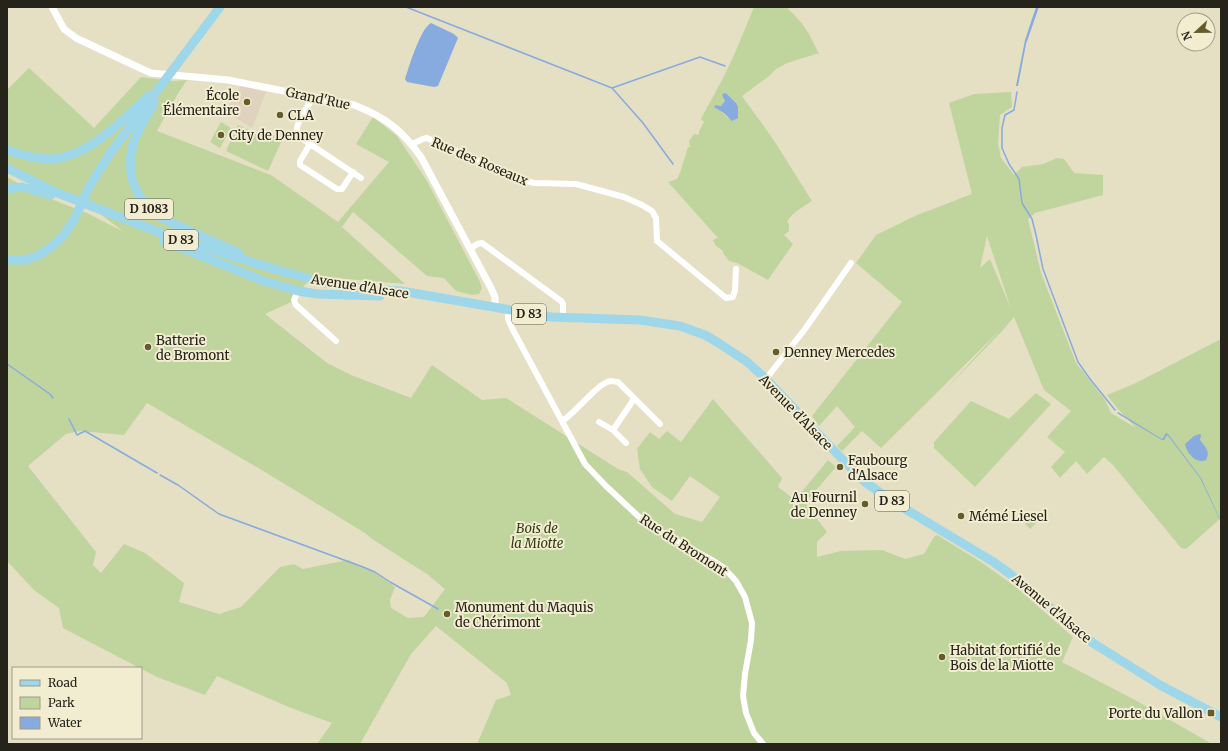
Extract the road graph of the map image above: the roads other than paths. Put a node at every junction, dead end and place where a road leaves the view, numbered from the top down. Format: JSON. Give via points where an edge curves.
{"nodes":[{"id":1,"x":52,"y":7,"type":"edge"},
{"id":2,"x":220,"y":7,"type":"edge"},
{"id":3,"x":163,"y":83,"type":"junction"},
{"id":4,"x":314,"y":96,"type":"junction"},
{"id":5,"x":310,"y":144,"type":"junction"},
{"id":6,"x":412,"y":144,"type":"junction"},
{"id":7,"x":7,"y":150,"type":"edge"},
{"id":8,"x":7,"y":168,"type":"edge"},
{"id":9,"x":353,"y":172,"type":"junction"},
{"id":10,"x":7,"y":174,"type":"edge"},
{"id":11,"x":362,"y":178,"type":"dead end"},
{"id":12,"x":7,"y":189,"type":"edge"},
{"id":13,"x":53,"y":195,"type":"junction"},
{"id":14,"x":75,"y":202,"type":"junction"},
{"id":15,"x":90,"y":208,"type":"junction"},
{"id":16,"x":470,"y":250,"type":"junction"},
{"id":17,"x":7,"y":259,"type":"edge"},
{"id":18,"x":851,"y":263,"type":"dead end"},
{"id":19,"x":274,"y":269,"type":"junction"},
{"id":20,"x":736,"y":269,"type":"dead end"},
{"id":21,"x":298,"y":291,"type":"junction"},
{"id":22,"x":423,"y":296,"type":"junction"},
{"id":23,"x":495,"y":308,"type":"junction"},
{"id":24,"x":508,"y":310,"type":"junction"},
{"id":25,"x":563,"y":318,"type":"junction"},
{"id":26,"x":336,"y":341,"type":"dead end"},
{"id":27,"x":766,"y":379,"type":"junction"},
{"id":28,"x":634,"y":399,"type":"junction"},
{"id":29,"x":562,"y":421,"type":"junction"},
{"id":30,"x":599,"y":422,"type":"dead end"},
{"id":31,"x":660,"y":424,"type":"dead end"},
{"id":32,"x":613,"y":430,"type":"junction"},
{"id":33,"x":626,"y":443,"type":"dead end"},
{"id":34,"x":1221,"y":717,"type":"edge"},
{"id":35,"x":763,"y":744,"type":"edge"}],
"edges":[{"from":1,"to":4,"type":"street","name":"Grand'Rue","via":[[64,28],[76,38],[142,69],[162,74],[228,80]]},
{"from":2,"to":3,"type":"main road","number":"D 1083"},
{"from":3,"to":7,"type":"main road","number":"D 1083","via":[[85,149],[64,158],[47,159]]},
{"from":3,"to":17,"type":"main road","number":"D 1083","via":[[111,152],[63,236],[37,256],[24,260]]},
{"from":3,"to":19,"type":"main road","number":"D 1083","via":[[134,143],[130,163],[132,181],[138,196],[159,217]]},
{"from":4,"to":5,"type":"street","via":[[305,109],[296,132]]},
{"from":4,"to":6,"type":"street","name":"Grand'Rue","via":[[374,112]]},
{"from":5,"to":9,"type":"street"},
{"from":5,"to":9,"type":"street","via":[[300,165],[337,190],[342,189]]},
{"from":6,"to":16,"type":"street","name":"Grand'Rue"},
{"from":6,"to":20,"type":"street","name":"Rue des Roseaux","via":[[427,138],[534,184],[576,184],[624,197],[642,205],[652,211],[656,218],[657,242],[726,298],[733,297]]},
{"from":8,"to":14,"type":"main road","number":"D 83"},
{"from":9,"to":11,"type":"street"},
{"from":10,"to":13,"type":"main road","number":"D 83"},
{"from":12,"to":13,"type":"main road","via":[[22,187]]},
{"from":13,"to":14,"type":"main road","number":"D 83"},
{"from":14,"to":15,"type":"main road","number":"D 83"},
{"from":15,"to":19,"type":"main road","number":"D 83","via":[[174,238]]},
{"from":15,"to":21,"type":"main road","number":"D 83","via":[[264,281]]},
{"from":16,"to":23,"type":"street","name":"Grand'Rue","via":[[495,297]]},
{"from":16,"to":25,"type":"street","via":[[482,243],[561,301]]},
{"from":18,"to":27,"type":"street"},
{"from":19,"to":22,"type":"main road","name":"Avenue d'Alsace","number":"D 83","via":[[325,283]]},
{"from":21,"to":22,"type":"main road","name":"Avenue d'Alsace","number":"D 83","via":[[318,294]]},
{"from":21,"to":26,"type":"street","via":[[294,300],[296,305]]},
{"from":22,"to":23,"type":"main road","name":"Avenue d'Alsace","number":"D 83"},
{"from":23,"to":24,"type":"main road","name":"Avenue d'Alsace","number":"D 83"},
{"from":24,"to":25,"type":"main road","name":"Avenue d'Alsace","number":"D 83"},
{"from":24,"to":29,"type":"street","name":"Rue du Bromont","via":[[508,319],[513,330]]},
{"from":25,"to":27,"type":"main road","name":"Avenue d'Alsace","number":"D 83","via":[[640,320],[680,326],[726,347]]},
{"from":27,"to":34,"type":"main road","name":"Avenue d'Alsace","number":"D 83","via":[[865,482],[1009,573],[1093,643],[1160,685]]},
{"from":28,"to":29,"type":"street","via":[[618,382],[611,381],[603,384]]},
{"from":28,"to":31,"type":"street"},
{"from":28,"to":32,"type":"street"},
{"from":29,"to":35,"type":"street","name":"Rue du Bromont","via":[[586,464],[638,516],[712,560],[736,581],[745,596],[752,623],[743,696],[750,725]]},
{"from":30,"to":32,"type":"street"},
{"from":32,"to":33,"type":"street"}]}
